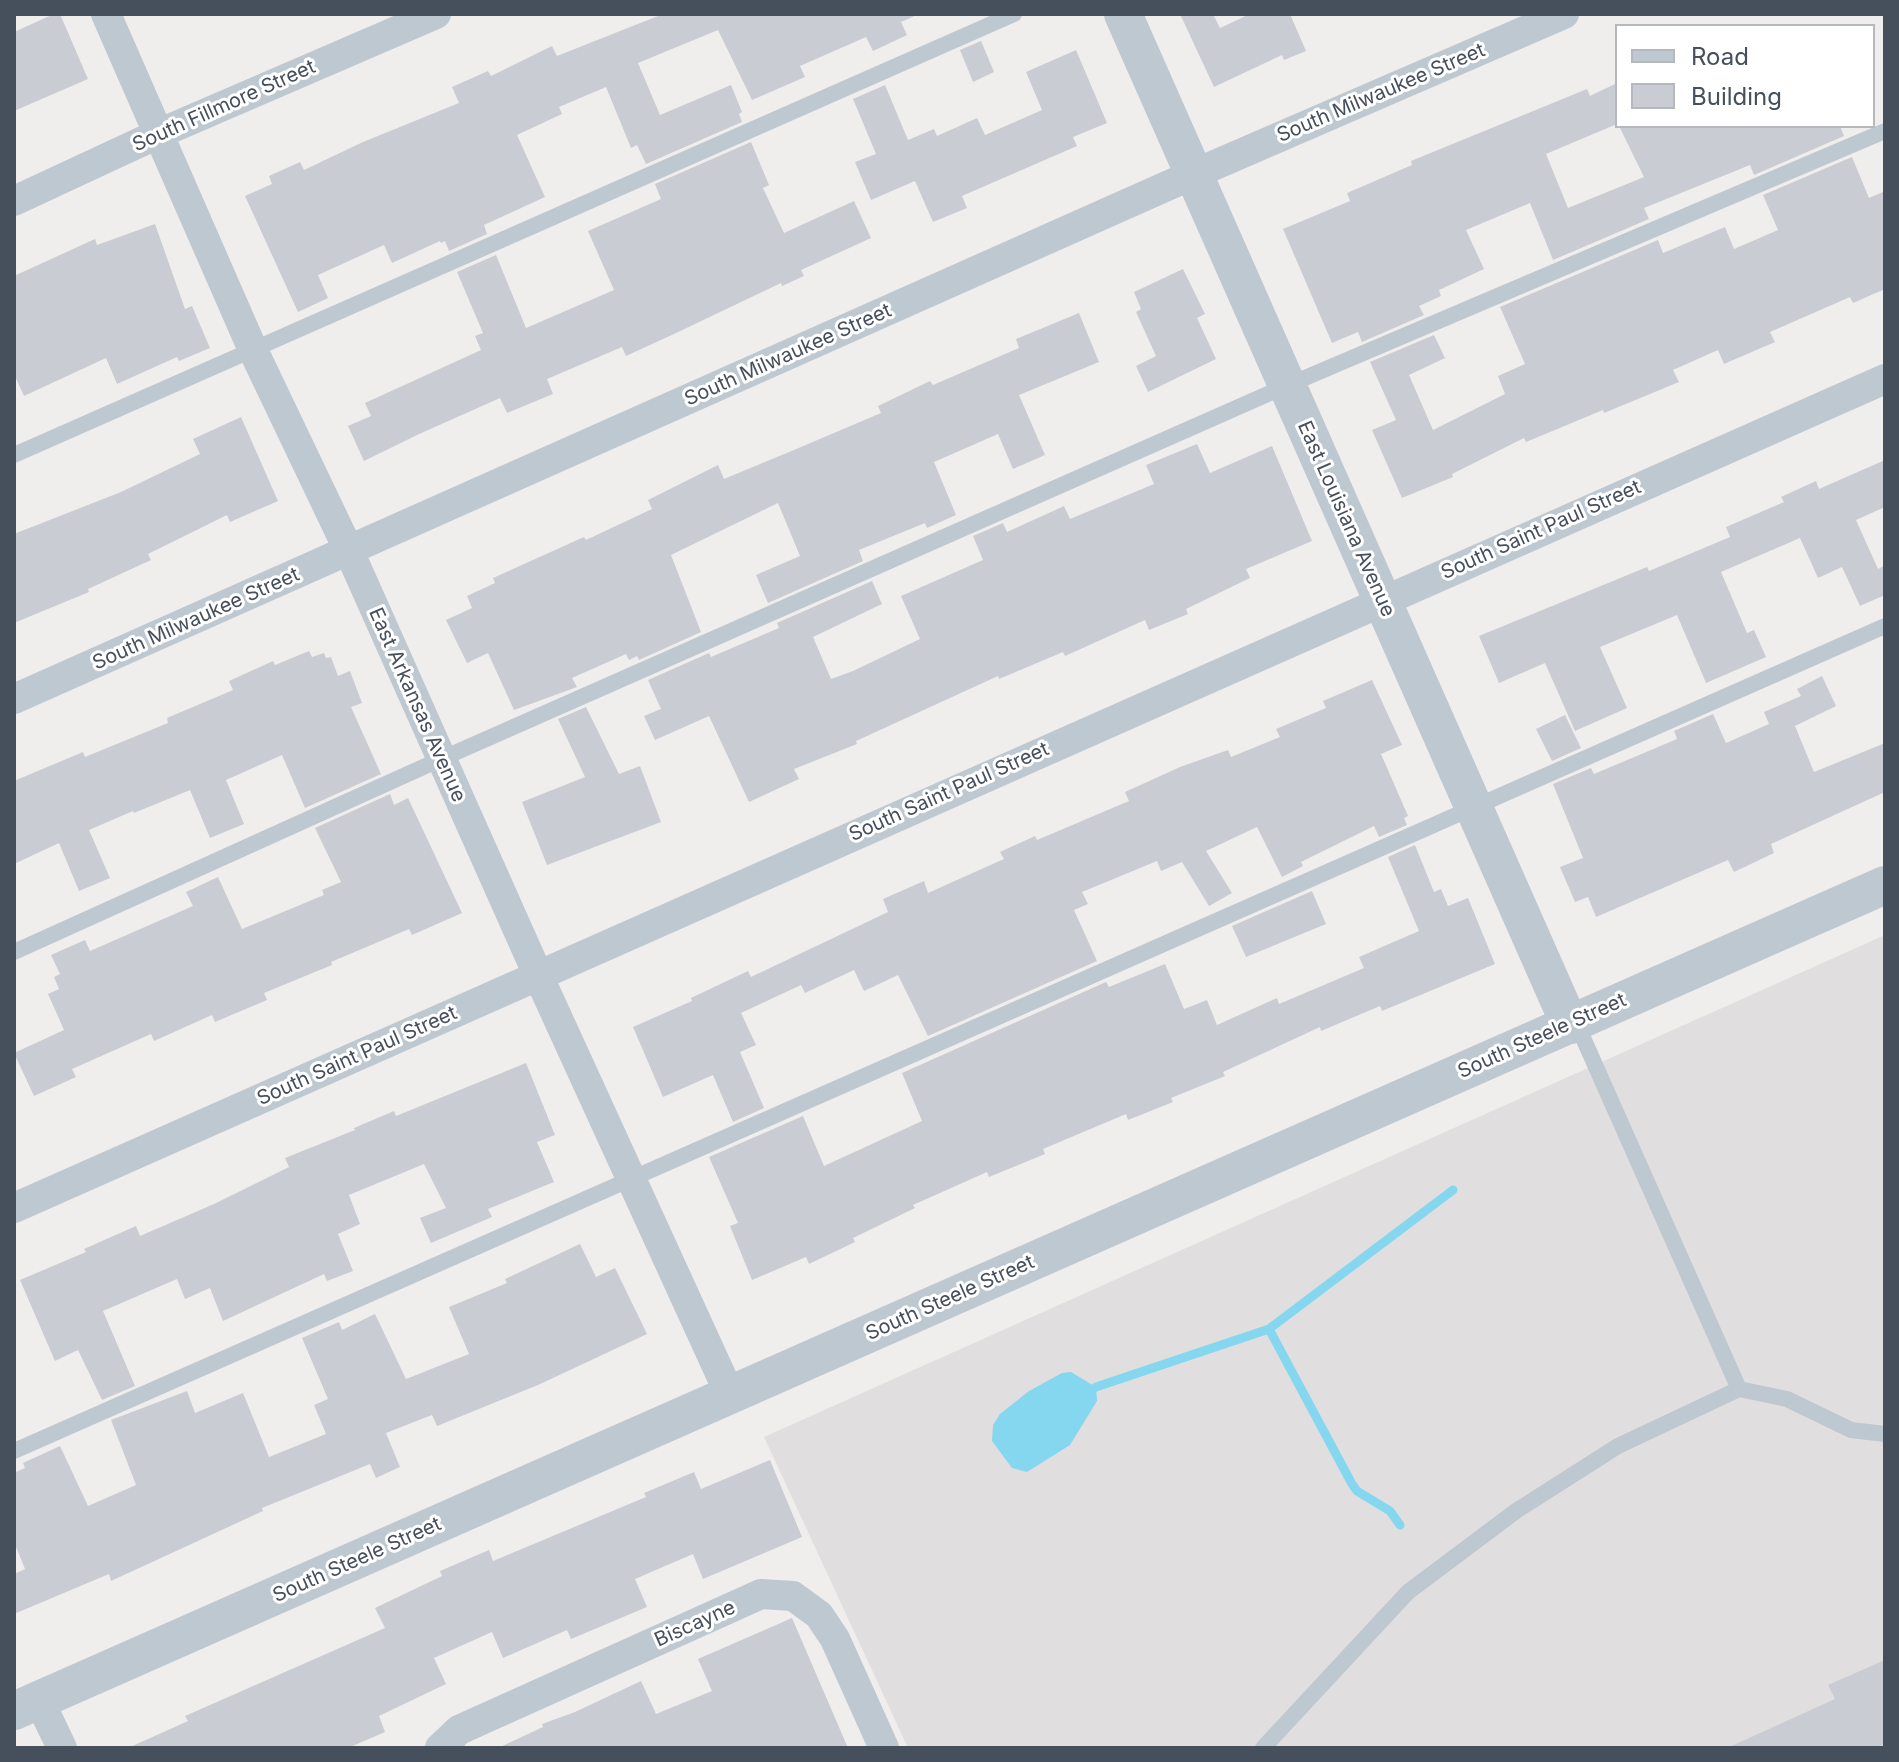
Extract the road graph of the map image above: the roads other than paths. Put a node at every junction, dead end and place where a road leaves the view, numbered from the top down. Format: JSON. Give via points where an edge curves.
{"nodes":[{"id":1,"x":106,"y":14,"type":"edge"},
{"id":2,"x":436,"y":14,"type":"edge"},
{"id":3,"x":1014,"y":14,"type":"edge"},
{"id":4,"x":1123,"y":14,"type":"edge"},
{"id":5,"x":1564,"y":14,"type":"edge"},
{"id":6,"x":1885,"y":131,"type":"edge"},
{"id":7,"x":158,"y":134,"type":"junction"},
{"id":8,"x":1194,"y":174,"type":"junction"},
{"id":9,"x":14,"y":201,"type":"edge"},
{"id":10,"x":253,"y":350,"type":"junction"},
{"id":11,"x":1885,"y":379,"type":"edge"},
{"id":12,"x":1286,"y":386,"type":"junction"},
{"id":13,"x":14,"y":455,"type":"edge"},
{"id":14,"x":349,"y":551,"type":"junction"},
{"id":15,"x":1382,"y":600,"type":"junction"},
{"id":16,"x":1885,"y":626,"type":"edge"},
{"id":17,"x":14,"y":699,"type":"edge"},
{"id":18,"x":441,"y":759,"type":"junction"},
{"id":19,"x":1474,"y":807,"type":"junction"},
{"id":20,"x":1885,"y":885,"type":"edge"},
{"id":21,"x":14,"y":952,"type":"edge"},
{"id":22,"x":538,"y":975,"type":"junction"},
{"id":23,"x":1573,"y":1023,"type":"junction"},
{"id":24,"x":631,"y":1180,"type":"junction"},
{"id":25,"x":14,"y":1208,"type":"edge"},
{"id":26,"x":1739,"y":1389,"type":"junction"},
{"id":27,"x":730,"y":1395,"type":"junction"},
{"id":28,"x":1885,"y":1434,"type":"edge"},
{"id":29,"x":14,"y":1451,"type":"edge"},
{"id":30,"x":26,"y":1705,"type":"edge"},
{"id":31,"x":62,"y":1748,"type":"edge"},
{"id":32,"x":440,"y":1748,"type":"edge"},
{"id":33,"x":884,"y":1748,"type":"edge"},
{"id":34,"x":1263,"y":1748,"type":"edge"}],
"edges":[{"from":1,"to":7,"type":"street","name":"East Arkansas Avenue"},
{"from":2,"to":7,"type":"street","name":"South Fillmore Street"},
{"from":3,"to":10,"type":"lane"},
{"from":4,"to":8,"type":"street","name":"East Louisiana Avenue"},
{"from":5,"to":8,"type":"street","name":"South Milwaukee Street"},
{"from":6,"to":12,"type":"lane"},
{"from":7,"to":9,"type":"street","name":"South Fillmore Street"},
{"from":7,"to":10,"type":"street","name":"East Arkansas Avenue"},
{"from":8,"to":12,"type":"street","name":"East Louisiana Avenue"},
{"from":8,"to":14,"type":"street","name":"South Milwaukee Street"},
{"from":10,"to":13,"type":"lane"},
{"from":10,"to":14,"type":"street","name":"East Arkansas Avenue"},
{"from":11,"to":15,"type":"street","name":"South Saint Paul Street"},
{"from":12,"to":15,"type":"street","name":"East Louisiana Avenue"},
{"from":12,"to":18,"type":"lane"},
{"from":14,"to":17,"type":"street","name":"South Milwaukee Street"},
{"from":14,"to":18,"type":"street","name":"East Arkansas Avenue"},
{"from":15,"to":19,"type":"street","name":"East Louisiana Avenue"},
{"from":15,"to":22,"type":"street","name":"South Saint Paul Street"},
{"from":16,"to":19,"type":"lane"},
{"from":18,"to":21,"type":"lane"},
{"from":18,"to":22,"type":"street","name":"East Arkansas Avenue"},
{"from":19,"to":23,"type":"street","name":"East Louisiana Avenue"},
{"from":19,"to":24,"type":"lane"},
{"from":20,"to":23,"type":"street","name":"South Steele Street"},
{"from":22,"to":24,"type":"street","name":"East Arkansas Avenue"},
{"from":22,"to":25,"type":"street","name":"South Saint Paul Street"},
{"from":23,"to":26,"type":"lane"},
{"from":23,"to":27,"type":"street","name":"South Steele Street"},
{"from":24,"to":27,"type":"street","name":"East Arkansas Avenue"},
{"from":24,"to":29,"type":"lane"},
{"from":26,"to":28,"type":"lane","via":[[1787,1399],[1851,1430]]},
{"from":26,"to":34,"type":"lane","via":[[1618,1446],[1516,1511],[1408,1592]]},
{"from":27,"to":30,"type":"street","name":"South Steele Street"},
{"from":30,"to":31,"type":"street"},
{"from":32,"to":33,"type":"street","name":"Biscayne","via":[[459,1730],[761,1594],[793,1596],[819,1615]]}]}
